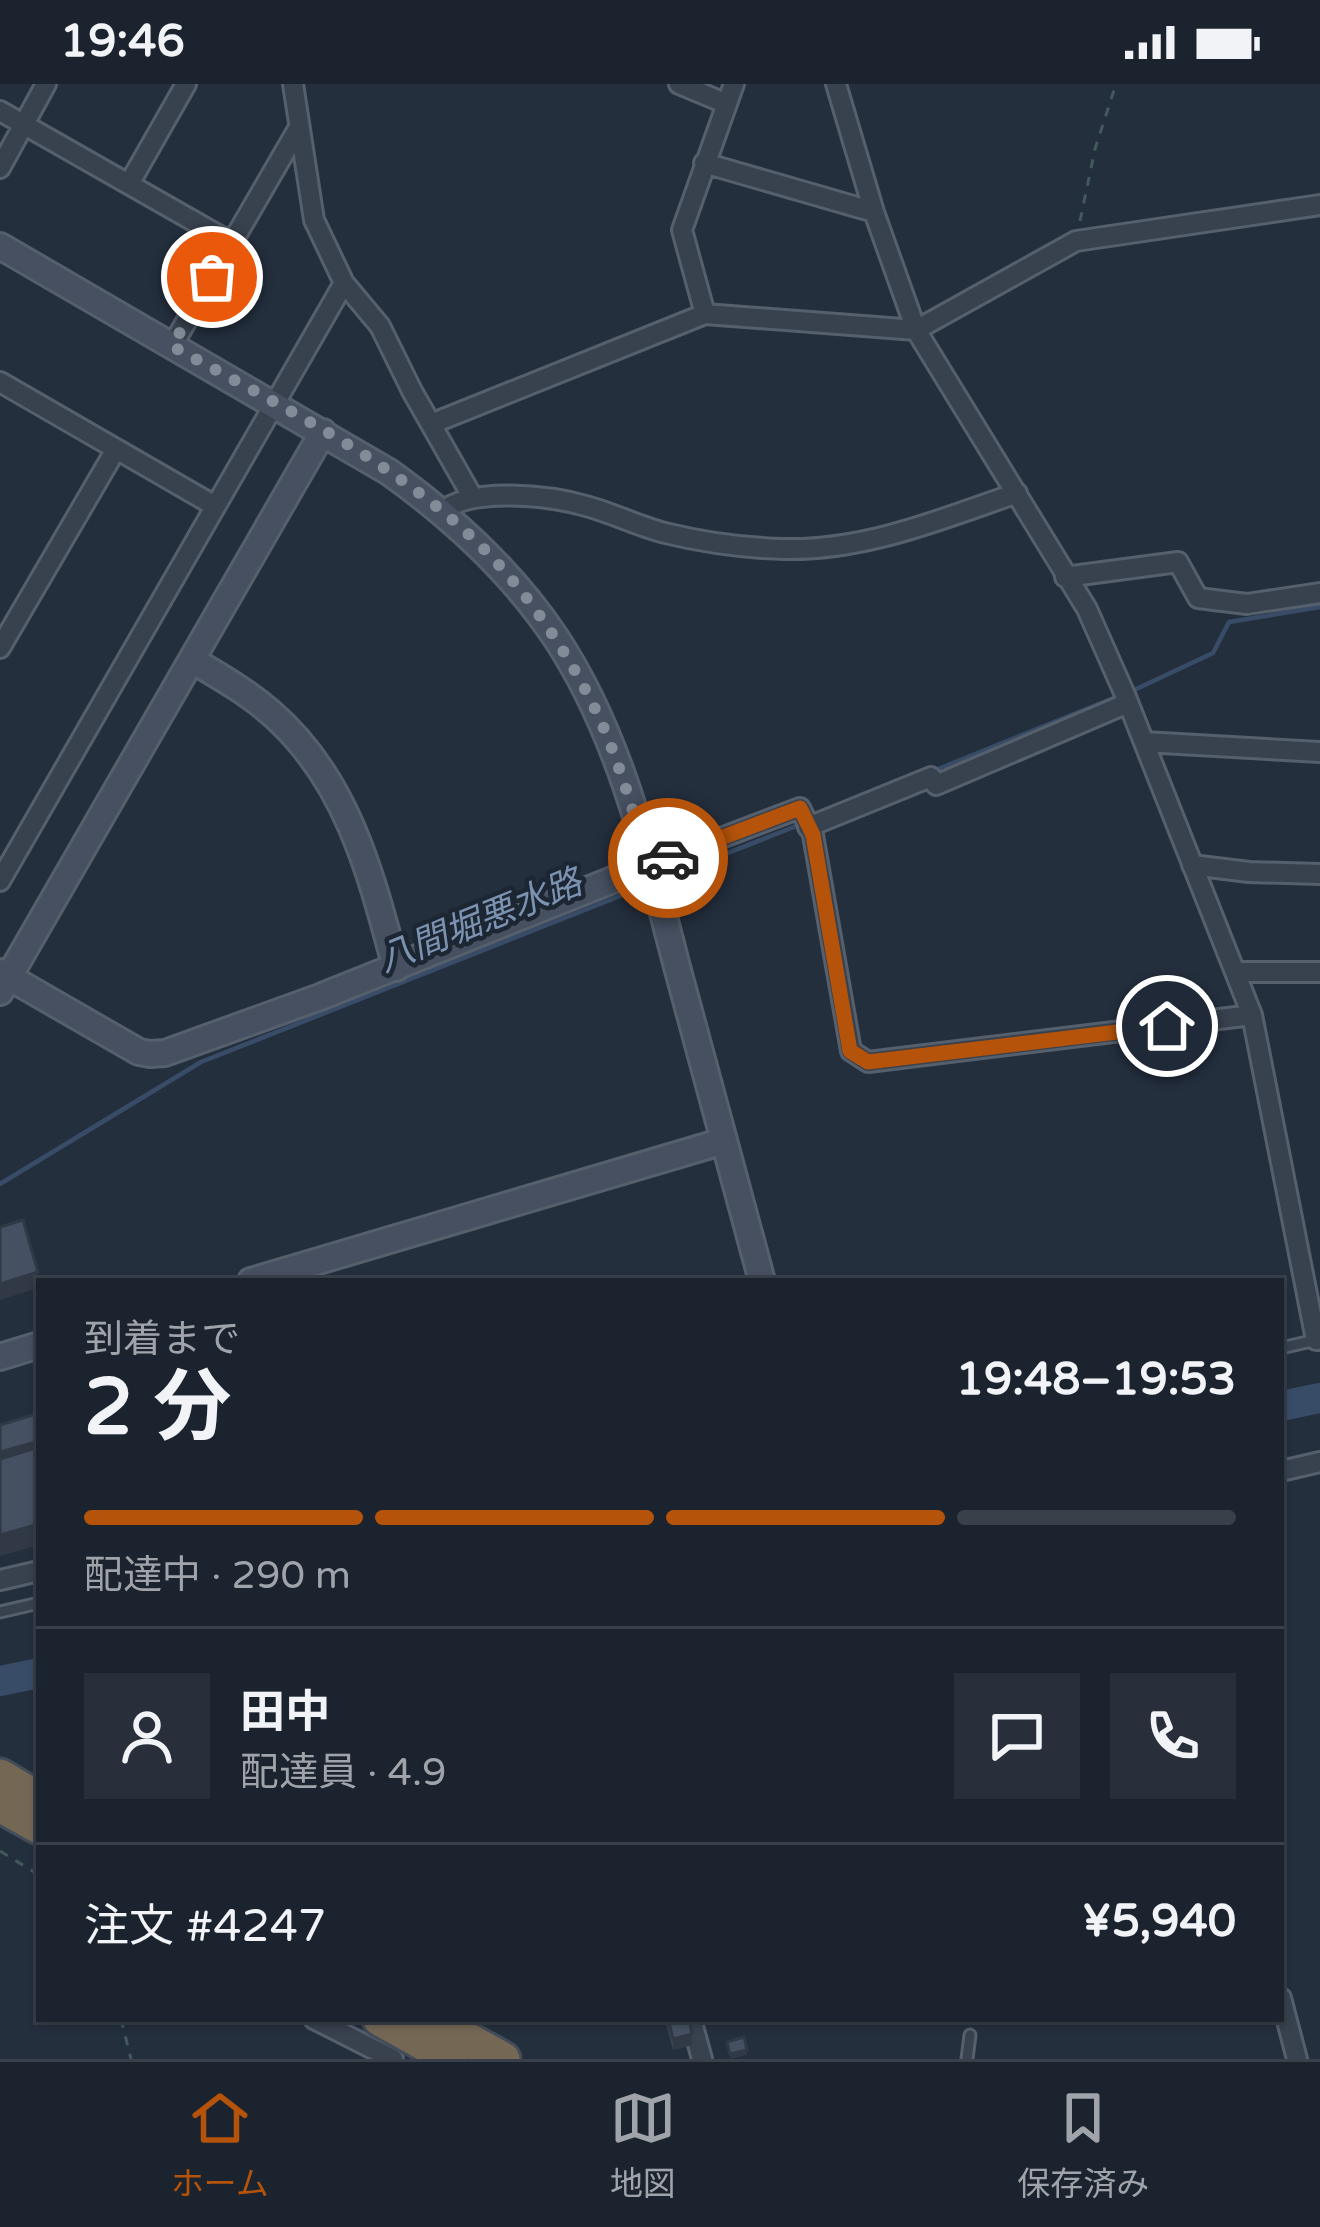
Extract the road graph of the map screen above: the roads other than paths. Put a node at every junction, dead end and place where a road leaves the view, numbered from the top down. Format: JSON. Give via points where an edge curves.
{"nodes":[{"id":1,"x":46,"y":84,"type":"edge"},
{"id":2,"x":186,"y":84,"type":"edge"},
{"id":3,"x":293,"y":84,"type":"edge"},
{"id":4,"x":679,"y":84,"type":"edge"},
{"id":5,"x":734,"y":84,"type":"edge"},
{"id":6,"x":836,"y":84,"type":"edge"},
{"id":7,"x":727,"y":104,"type":"junction"},
{"id":8,"x":0,"y":111,"type":"edge"},
{"id":9,"x":25,"y":124,"type":"junction"},
{"id":10,"x":298,"y":129,"type":"junction"},
{"id":11,"x":704,"y":164,"type":"junction"},
{"id":12,"x":0,"y":168,"type":"edge"},
{"id":13,"x":129,"y":184,"type":"junction"},
{"id":14,"x":1320,"y":205,"type":"edge"},
{"id":15,"x":874,"y":212,"type":"junction"},
{"id":16,"x":232,"y":243,"type":"junction"},
{"id":17,"x":0,"y":246,"type":"edge"},
{"id":18,"x":344,"y":283,"type":"junction"},
{"id":19,"x":705,"y":314,"type":"junction"},
{"id":20,"x":916,"y":330,"type":"junction"},
{"id":21,"x":172,"y":346,"type":"junction"},
{"id":22,"x":6,"y":386,"type":"edge"},
{"id":23,"x":275,"y":404,"type":"junction"},
{"id":24,"x":0,"y":408,"type":"edge"},
{"id":25,"x":431,"y":424,"type":"junction"},
{"id":26,"x":323,"y":432,"type":"junction"},
{"id":27,"x":115,"y":451,"type":"junction"},
{"id":28,"x":1016,"y":493,"type":"junction"},
{"id":29,"x":473,"y":498,"type":"junction"},
{"id":30,"x":215,"y":506,"type":"junction"},
{"id":31,"x":442,"y":512,"type":"junction"},
{"id":32,"x":1065,"y":577,"type":"junction"},
{"id":33,"x":1320,"y":593,"type":"edge"},
{"id":34,"x":2,"y":642,"type":"edge"},
{"id":35,"x":192,"y":660,"type":"junction"},
{"id":36,"x":1125,"y":695,"type":"junction"},
{"id":37,"x":1144,"y":742,"type":"junction"},
{"id":38,"x":1320,"y":752,"type":"edge"},
{"id":39,"x":806,"y":822,"type":"junction"},
{"id":40,"x":0,"y":832,"type":"edge"},
{"id":41,"x":20,"y":844,"type":"junction"},
{"id":42,"x":1192,"y":865,"type":"junction"},
{"id":43,"x":1320,"y":874,"type":"edge"},
{"id":44,"x":653,"y":876,"type":"junction"},
{"id":45,"x":0,"y":880,"type":"edge"},
{"id":46,"x":396,"y":968,"type":"junction"},
{"id":47,"x":1235,"y":972,"type":"junction"},
{"id":48,"x":1320,"y":972,"type":"edge"},
{"id":49,"x":3,"y":981,"type":"edge"},
{"id":50,"x":1252,"y":1016,"type":"junction"},
{"id":51,"x":724,"y":1141,"type":"junction"},
{"id":52,"x":261,"y":1278,"type":"edge"},
{"id":53,"x":761,"y":1278,"type":"edge"},
{"id":54,"x":1318,"y":1340,"type":"edge"},
{"id":55,"x":36,"y":1346,"type":"edge"},
{"id":56,"x":1284,"y":1347,"type":"edge"},
{"id":57,"x":0,"y":1357,"type":"edge"},
{"id":58,"x":1320,"y":1462,"type":"edge"},
{"id":59,"x":1284,"y":1470,"type":"edge"},
{"id":60,"x":36,"y":1572,"type":"edge"},
{"id":61,"x":0,"y":1580,"type":"edge"},
{"id":62,"x":36,"y":1604,"type":"edge"},
{"id":63,"x":0,"y":1612,"type":"edge"},
{"id":64,"x":0,"y":1776,"type":"edge"},
{"id":65,"x":22,"y":1810,"type":"edge"},
{"id":66,"x":1284,"y":2009,"type":"edge"},
{"id":67,"x":320,"y":2022,"type":"edge"},
{"id":68,"x":385,"y":2022,"type":"edge"},
{"id":69,"x":436,"y":2022,"type":"edge"},
{"id":70,"x":692,"y":2022,"type":"edge"},
{"id":71,"x":970,"y":2035,"type":"dead end"},
{"id":72,"x":393,"y":2059,"type":"edge"},
{"id":73,"x":451,"y":2059,"type":"edge"},
{"id":74,"x":503,"y":2059,"type":"edge"},
{"id":75,"x":702,"y":2059,"type":"edge"},
{"id":76,"x":968,"y":2059,"type":"edge"},
{"id":77,"x":1297,"y":2059,"type":"edge"}],
"edges":[{"from":1,"to":9,"type":"street"},
{"from":2,"to":13,"type":"street"},
{"from":3,"to":10,"type":"street"},
{"from":4,"to":7,"type":"street"},
{"from":5,"to":7,"type":"street"},
{"from":6,"to":15,"type":"street"},
{"from":7,"to":11,"type":"street"},
{"from":8,"to":9,"type":"street"},
{"from":9,"to":12,"type":"street"},
{"from":9,"to":13,"type":"street"},
{"from":10,"to":16,"type":"street"},
{"from":10,"to":18,"type":"street","via":[[314,220]]},
{"from":11,"to":15,"type":"street"},
{"from":11,"to":19,"type":"street","via":[[682,230]]},
{"from":13,"to":16,"type":"street"},
{"from":14,"to":20,"type":"street","via":[[1076,241]]},
{"from":15,"to":20,"type":"street"},
{"from":16,"to":21,"type":"street"},
{"from":17,"to":21,"type":"street"},
{"from":18,"to":23,"type":"street"},
{"from":18,"to":25,"type":"street","via":[[380,326]]},
{"from":19,"to":20,"type":"street"},
{"from":19,"to":25,"type":"street"},
{"from":20,"to":28,"type":"street"},
{"from":21,"to":23,"type":"street"},
{"from":22,"to":24,"type":"street"},
{"from":22,"to":27,"type":"street"},
{"from":23,"to":26,"type":"street"},
{"from":23,"to":30,"type":"street"},
{"from":25,"to":29,"type":"street"},
{"from":26,"to":31,"type":"street"},
{"from":26,"to":35,"type":"street"},
{"from":27,"to":30,"type":"street"},
{"from":27,"to":34,"type":"street"},
{"from":28,"to":29,"type":"street","via":[[850,544],[784,549],[662,532],[582,505]]},
{"from":28,"to":32,"type":"street"},
{"from":29,"to":31,"type":"street"},
{"from":30,"to":41,"type":"street"},
{"from":31,"to":44,"type":"street","via":[[487,552],[556,638],[615,755]]},
{"from":32,"to":33,"type":"street","via":[[1178,562],[1198,598],[1247,604]]},
{"from":32,"to":36,"type":"street"},
{"from":35,"to":46,"type":"street","via":[[269,711],[326,777],[369,868]]},
{"from":35,"to":49,"type":"street"},
{"from":36,"to":37,"type":"street"},
{"from":36,"to":39,"type":"street","via":[[936,785],[931,777]]},
{"from":37,"to":38,"type":"street"},
{"from":37,"to":42,"type":"street"},
{"from":39,"to":44,"type":"street","via":[[800,808]]},
{"from":39,"to":50,"type":"street","via":[[850,1051],[868,1062]]},
{"from":40,"to":41,"type":"street"},
{"from":41,"to":45,"type":"street"},
{"from":42,"to":43,"type":"street"},
{"from":42,"to":47,"type":"street"},
{"from":44,"to":46,"type":"street"},
{"from":44,"to":51,"type":"street"},
{"from":46,"to":49,"type":"street","via":[[150,1054]]},
{"from":47,"to":48,"type":"street"},
{"from":47,"to":50,"type":"street"},
{"from":50,"to":54,"type":"street"},
{"from":51,"to":52,"type":"street"},
{"from":51,"to":53,"type":"street"},
{"from":54,"to":56,"type":"lane"},
{"from":55,"to":57,"type":"street"},
{"from":58,"to":59,"type":"street"},
{"from":60,"to":61,"type":"street"},
{"from":62,"to":63,"type":"lane"},
{"from":64,"to":65,"type":"highway"},
{"from":66,"to":77,"type":"street"},
{"from":67,"to":72,"type":"street"},
{"from":68,"to":73,"type":"highway"},
{"from":69,"to":74,"type":"highway"},
{"from":70,"to":75,"type":"street"},
{"from":71,"to":76,"type":"lane"}]}
